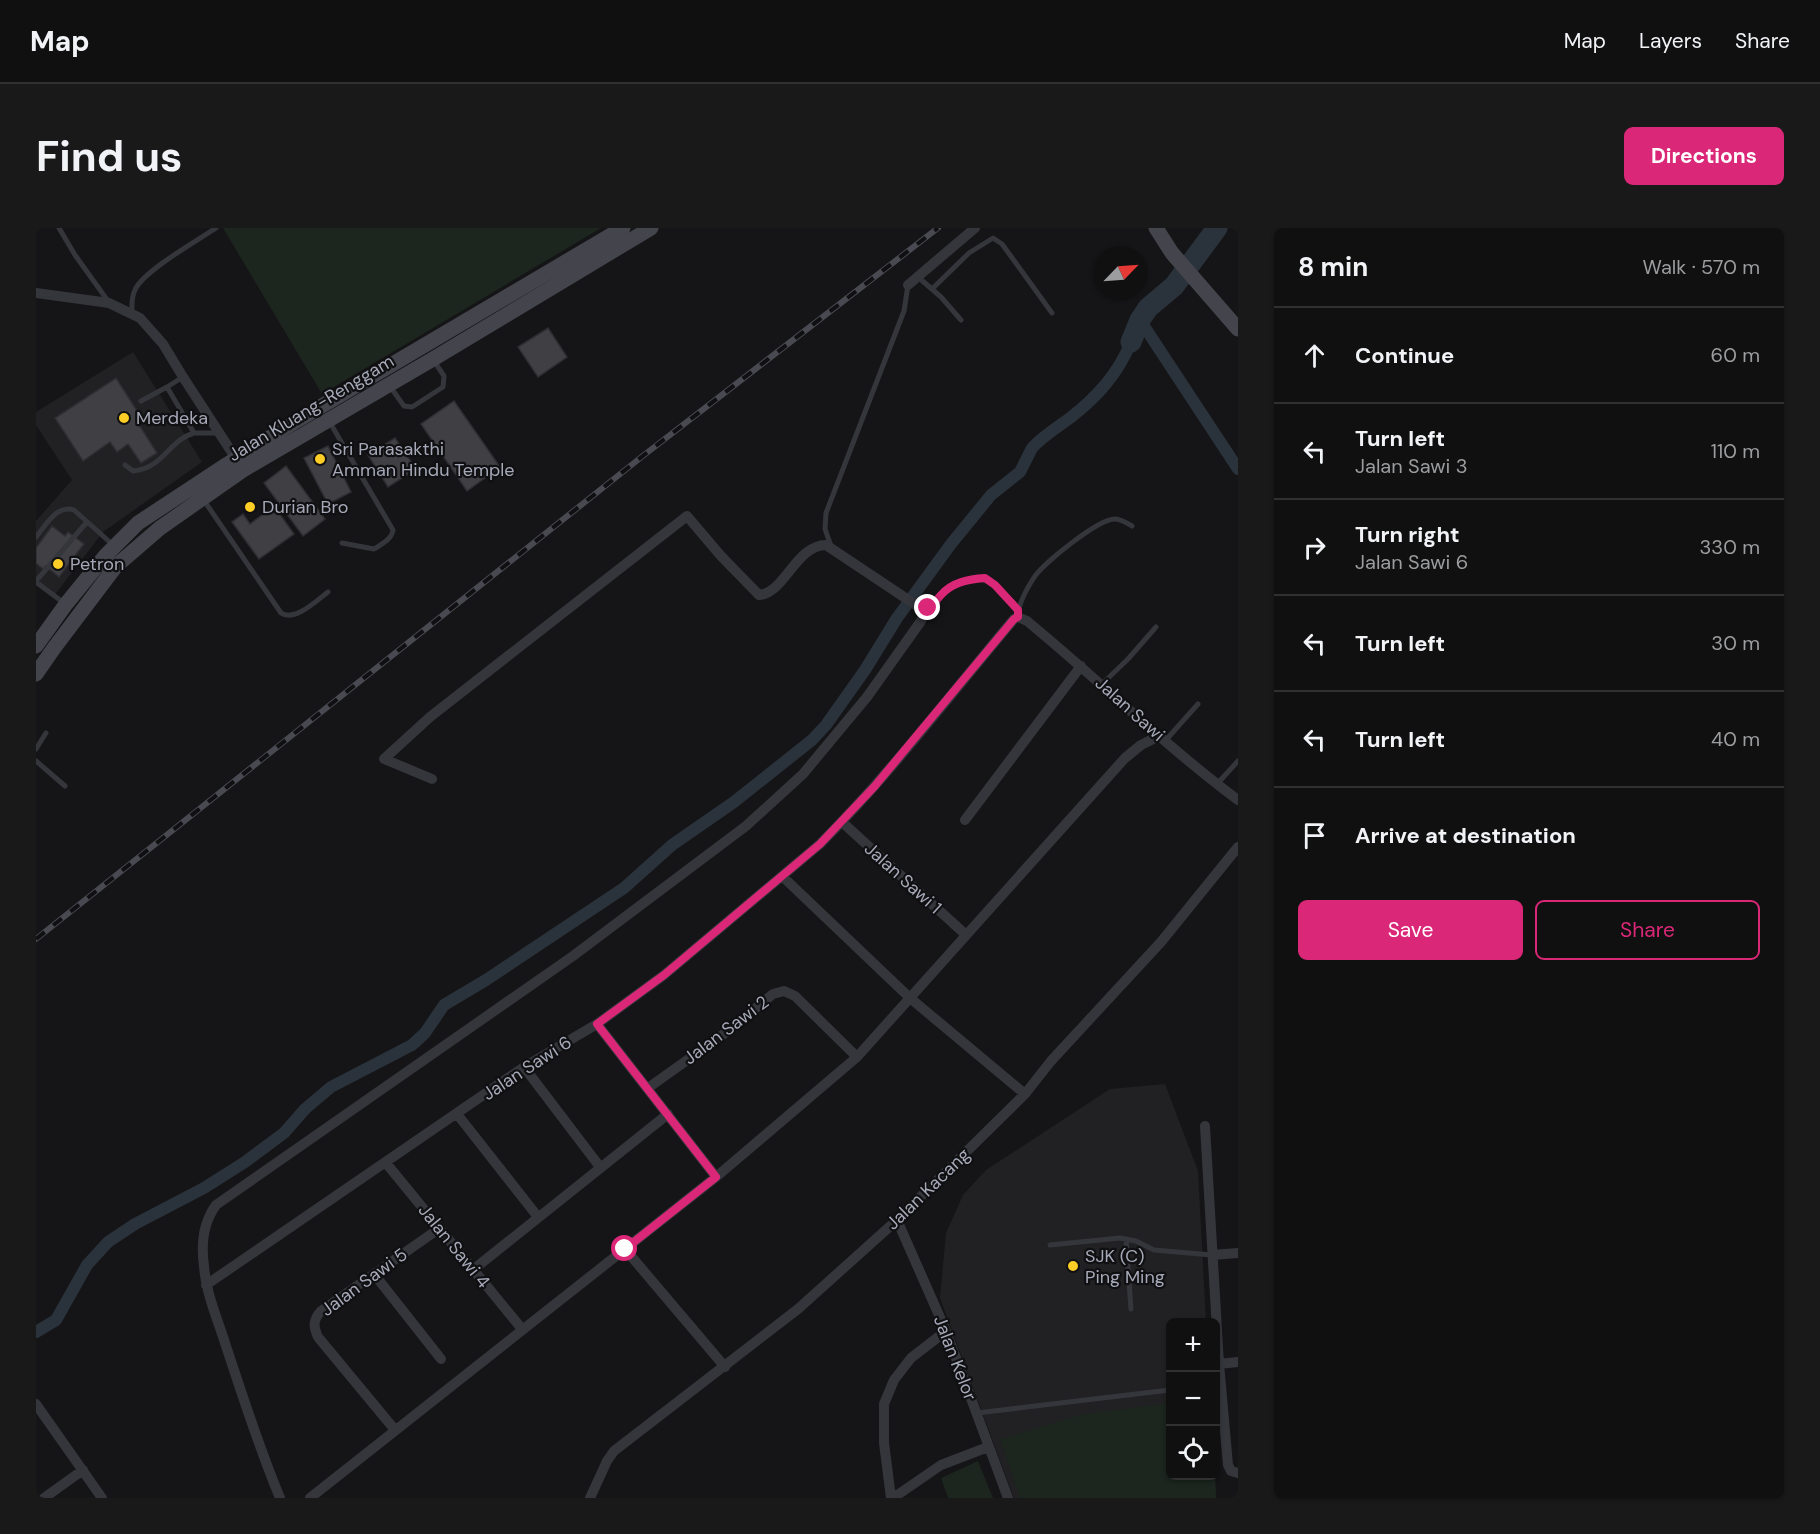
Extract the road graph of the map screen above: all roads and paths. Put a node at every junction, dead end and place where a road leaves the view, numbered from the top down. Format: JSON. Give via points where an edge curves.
{"nodes":[{"id":1,"x":59,"y":228,"type":"edge"},
{"id":2,"x":216,"y":228,"type":"edge"},
{"id":3,"x":623,"y":228,"type":"edge"},
{"id":4,"x":651,"y":228,"type":"edge"},
{"id":5,"x":975,"y":228,"type":"edge"},
{"id":6,"x":1156,"y":228,"type":"edge"},
{"id":7,"x":918,"y":277,"type":"junction"},
{"id":8,"x":908,"y":285,"type":"joint"},
{"id":9,"x":932,"y":289,"type":"junction"},
{"id":10,"x":36,"y":293,"type":"edge"},
{"id":11,"x":109,"y":303,"type":"junction"},
{"id":12,"x":132,"y":313,"type":"junction"},
{"id":13,"x":1052,"y":313,"type":"dead end"},
{"id":14,"x":961,"y":320,"type":"dead end"},
{"id":15,"x":1238,"y":329,"type":"edge"},
{"id":16,"x":433,"y":359,"type":"junction"},
{"id":17,"x":183,"y":377,"type":"junction"},
{"id":18,"x":384,"y":378,"type":"junction"},
{"id":19,"x":167,"y":387,"type":"junction"},
{"id":20,"x":141,"y":401,"type":"dead end"},
{"id":21,"x":324,"y":413,"type":"junction"},
{"id":22,"x":194,"y":433,"type":"junction"},
{"id":23,"x":218,"y":434,"type":"junction"},
{"id":24,"x":239,"y":464,"type":"junction"},
{"id":25,"x":125,"y":465,"type":"dead end"},
{"id":26,"x":202,"y":498,"type":"junction"},
{"id":27,"x":87,"y":522,"type":"junction"},
{"id":28,"x":1132,"y":526,"type":"dead end"},
{"id":29,"x":36,"y":537,"type":"edge"},
{"id":30,"x":342,"y":543,"type":"dead end"},
{"id":31,"x":114,"y":546,"type":"junction"},
{"id":32,"x":831,"y":548,"type":"junction"},
{"id":33,"x":36,"y":581,"type":"edge"},
{"id":34,"x":328,"y":592,"type":"dead end"},
{"id":35,"x":66,"y":604,"type":"junction"},
{"id":36,"x":920,"y":608,"type":"junction"},
{"id":37,"x":1019,"y":615,"type":"junction"},
{"id":38,"x":1156,"y":627,"type":"dead end"},
{"id":39,"x":42,"y":642,"type":"edge"},
{"id":40,"x":1082,"y":666,"type":"junction"},
{"id":41,"x":36,"y":674,"type":"edge"},
{"id":42,"x":1102,"y":684,"type":"junction"},
{"id":43,"x":1198,"y":704,"type":"dead end"},
{"id":44,"x":46,"y":733,"type":"dead end"},
{"id":45,"x":1162,"y":738,"type":"junction"},
{"id":46,"x":36,"y":748,"type":"edge"},
{"id":47,"x":36,"y":761,"type":"edge"},
{"id":48,"x":1238,"y":761,"type":"edge"},
{"id":49,"x":432,"y":779,"type":"dead end"},
{"id":50,"x":1217,"y":784,"type":"junction"},
{"id":51,"x":64,"y":786,"type":"dead end"},
{"id":52,"x":1238,"y":800,"type":"edge"},
{"id":53,"x":965,"y":820,"type":"dead end"},
{"id":54,"x":842,"y":822,"type":"junction"},
{"id":55,"x":1238,"y":847,"type":"edge"},
{"id":56,"x":782,"y":876,"type":"junction"},
{"id":57,"x":965,"y":934,"type":"junction"},
{"id":58,"x":909,"y":998,"type":"junction"},
{"id":59,"x":597,"y":1024,"type":"junction"},
{"id":60,"x":857,"y":1057,"type":"junction"},
{"id":61,"x":524,"y":1067,"type":"junction"},
{"id":62,"x":648,"y":1088,"type":"junction"},
{"id":63,"x":1024,"y":1094,"type":"junction"},
{"id":64,"x":457,"y":1114,"type":"junction"},
{"id":65,"x":668,"y":1114,"type":"junction"},
{"id":66,"x":1205,"y":1126,"type":"dead end"},
{"id":67,"x":386,"y":1163,"type":"junction"},
{"id":68,"x":600,"y":1167,"type":"junction"},
{"id":69,"x":716,"y":1177,"type":"junction"},
{"id":70,"x":538,"y":1217,"type":"junction"},
{"id":71,"x":897,"y":1220,"type":"junction"},
{"id":72,"x":440,"y":1228,"type":"junction"},
{"id":73,"x":1126,"y":1239,"type":"junction"},
{"id":74,"x":1050,"y":1245,"type":"dead end"},
{"id":75,"x":625,"y":1249,"type":"junction"},
{"id":76,"x":1238,"y":1253,"type":"edge"},
{"id":77,"x":1212,"y":1255,"type":"junction"},
{"id":78,"x":474,"y":1269,"type":"junction"},
{"id":79,"x":374,"y":1274,"type":"junction"},
{"id":80,"x":206,"y":1285,"type":"junction"},
{"id":81,"x":1131,"y":1309,"type":"dead end"},
{"id":82,"x":1216,"y":1318,"type":"edge"},
{"id":83,"x":522,"y":1329,"type":"junction"},
{"id":84,"x":946,"y":1331,"type":"junction"},
{"id":85,"x":441,"y":1359,"type":"dead end"},
{"id":86,"x":1238,"y":1362,"type":"edge"},
{"id":87,"x":1220,"y":1364,"type":"edge"},
{"id":88,"x":724,"y":1367,"type":"junction"},
{"id":89,"x":1166,"y":1390,"type":"edge"},
{"id":90,"x":1220,"y":1401,"type":"edge"},
{"id":91,"x":36,"y":1404,"type":"edge"},
{"id":92,"x":977,"y":1413,"type":"junction"},
{"id":93,"x":395,"y":1431,"type":"junction"},
{"id":94,"x":988,"y":1447,"type":"junction"},
{"id":95,"x":83,"y":1470,"type":"junction"},
{"id":96,"x":1238,"y":1473,"type":"edge"},
{"id":97,"x":44,"y":1498,"type":"edge"},
{"id":98,"x":102,"y":1498,"type":"edge"},
{"id":99,"x":280,"y":1498,"type":"edge"},
{"id":100,"x":310,"y":1498,"type":"edge"},
{"id":101,"x":590,"y":1498,"type":"edge"},
{"id":102,"x":892,"y":1498,"type":"edge"},
{"id":103,"x":1008,"y":1498,"type":"edge"}],
"edges":[{"from":1,"to":11,"type":"lane"},
{"from":2,"to":12,"type":"lane","via":[[145,277],[135,288]]},
{"from":3,"to":18,"type":"main road","name":"Jalan Kluang-Renggam"},
{"from":4,"to":16,"type":"main road","name":"Jalan Kluang-Renggam"},
{"from":5,"to":7,"type":"street"},
{"from":6,"to":15,"type":"main road","via":[[1172,253]]},
{"from":7,"to":8,"type":"street"},
{"from":7,"to":9,"type":"lane"},
{"from":8,"to":32,"type":"lane","via":[[904,311],[826,513],[825,530]]},
{"from":9,"to":13,"type":"lane","via":[[969,253],[993,238],[1002,243]]},
{"from":9,"to":14,"type":"lane"},
{"from":10,"to":11,"type":"street"},
{"from":11,"to":12,"type":"street"},
{"from":12,"to":17,"type":"street","via":[[163,344]]},
{"from":16,"to":18,"type":"main road","name":"Jalan Kluang-Renggam"},
{"from":16,"to":18,"type":"lane","via":[[444,376],[443,387],[412,407],[404,406]]},
{"from":17,"to":19,"type":"lane"},
{"from":17,"to":23,"type":"street"},
{"from":18,"to":21,"type":"main road","name":"Jalan Kluang-Renggam"},
{"from":19,"to":20,"type":"lane"},
{"from":19,"to":22,"type":"lane"},
{"from":21,"to":24,"type":"main road","name":"Jalan Kluang-Renggam"},
{"from":21,"to":30,"type":"lane","via":[[393,530],[386,542],[374,549]]},
{"from":22,"to":23,"type":"lane"},
{"from":22,"to":25,"type":"lane","via":[[182,436],[169,452],[143,470],[133,471]]},
{"from":23,"to":24,"type":"street"},
{"from":24,"to":26,"type":"main road","name":"Jalan Kluang-Renggam"},
{"from":24,"to":31,"type":"main road","name":"Jalan Kluang-Renggam","via":[[138,523]]},
{"from":26,"to":34,"type":"lane","via":[[285,616],[294,616]]},
{"from":26,"to":39,"type":"main road","name":"Jalan Kluang-Renggam","via":[[116,566]]},
{"from":27,"to":29,"type":"lane","via":[[74,510],[59,510]]},
{"from":27,"to":31,"type":"lane"},
{"from":27,"to":33,"type":"lane"},
{"from":28,"to":37,"type":"lane","via":[[1114,519],[1071,544],[1038,572],[1024,595]]},
{"from":31,"to":35,"type":"main road","name":"Jalan Kluang-Renggam"},
{"from":32,"to":36,"type":"street"},
{"from":32,"to":49,"type":"street","via":[[813,547],[773,588],[759,595],[687,516],[430,717],[384,759]]},
{"from":33,"to":35,"type":"lane"},
{"from":35,"to":39,"type":"main road","name":"Jalan Kluang-Renggam"},
{"from":36,"to":37,"type":"lane","via":[[933,606],[951,586],[985,578]]},
{"from":36,"to":80,"type":"street","via":[[925,615],[867,697],[803,774],[746,826],[573,956],[216,1205],[205,1228]]},
{"from":37,"to":40,"type":"street","name":"Jalan Sawi"},
{"from":37,"to":54,"type":"street","name":"Jalan Sawi 6"},
{"from":38,"to":42,"type":"lane"},
{"from":39,"to":41,"type":"main road","name":"Jalan Kluang-Renggam"},
{"from":40,"to":42,"type":"street","name":"Jalan Sawi"},
{"from":40,"to":53,"type":"street"},
{"from":42,"to":45,"type":"street","name":"Jalan Sawi"},
{"from":43,"to":45,"type":"lane"},
{"from":44,"to":46,"type":"lane"},
{"from":45,"to":50,"type":"street","name":"Jalan Sawi"},
{"from":45,"to":57,"type":"street","via":[[1125,758]]},
{"from":47,"to":51,"type":"lane"},
{"from":48,"to":50,"type":"lane"},
{"from":50,"to":52,"type":"street","name":"Jalan Sawi"},
{"from":54,"to":56,"type":"street","name":"Jalan Sawi 6"},
{"from":54,"to":57,"type":"street","name":"Jalan Sawi 1"},
{"from":55,"to":63,"type":"street","name":"Jalan Kacang","via":[[1161,942]]},
{"from":56,"to":58,"type":"street"},
{"from":56,"to":59,"type":"street","name":"Jalan Sawi 6","via":[[664,975]]},
{"from":57,"to":58,"type":"street"},
{"from":58,"to":60,"type":"street"},
{"from":58,"to":63,"type":"street"},
{"from":59,"to":61,"type":"street","name":"Jalan Sawi 6"},
{"from":59,"to":62,"type":"street"},
{"from":60,"to":62,"type":"street","name":"Jalan Sawi 2","via":[[795,996],[784,991],[773,994]]},
{"from":60,"to":69,"type":"street"},
{"from":61,"to":64,"type":"street","name":"Jalan Sawi 6"},
{"from":61,"to":68,"type":"street"},
{"from":62,"to":65,"type":"street"},
{"from":63,"to":71,"type":"street","name":"Jalan Kacang"},
{"from":64,"to":67,"type":"street","name":"Jalan Sawi 6"},
{"from":64,"to":70,"type":"street"},
{"from":65,"to":68,"type":"street"},
{"from":65,"to":69,"type":"street"},
{"from":66,"to":77,"type":"street"},
{"from":67,"to":72,"type":"street","name":"Jalan Sawi 4"},
{"from":67,"to":80,"type":"street","name":"Jalan Sawi 6"},
{"from":68,"to":70,"type":"street"},
{"from":69,"to":75,"type":"street"},
{"from":70,"to":78,"type":"street"},
{"from":71,"to":84,"type":"street","name":"Jalan Kelor"},
{"from":71,"to":88,"type":"street","name":"Jalan Kacang","via":[[798,1309]]},
{"from":72,"to":78,"type":"street","name":"Jalan Sawi 4"},
{"from":72,"to":79,"type":"street","name":"Jalan Sawi 5"},
{"from":73,"to":74,"type":"lane"},
{"from":73,"to":77,"type":"lane","via":[[1154,1250]]},
{"from":73,"to":81,"type":"lane"},
{"from":75,"to":83,"type":"street"},
{"from":75,"to":88,"type":"street"},
{"from":76,"to":77,"type":"street"},
{"from":77,"to":82,"type":"street"},
{"from":78,"to":83,"type":"street","name":"Jalan Sawi 4"},
{"from":79,"to":85,"type":"street"},
{"from":79,"to":93,"type":"street","name":"Jalan Sawi 5","via":[[321,1311],[313,1328]]},
{"from":80,"to":99,"type":"street"},
{"from":83,"to":93,"type":"street"},
{"from":84,"to":92,"type":"street","name":"Jalan Kelor"},
{"from":84,"to":102,"type":"street","via":[[911,1358],[894,1380],[884,1404],[884,1443]]},
{"from":86,"to":87,"type":"street"},
{"from":88,"to":101,"type":"street","name":"Jalan Kacang","via":[[615,1451]]},
{"from":89,"to":92,"type":"lane"},
{"from":90,"to":96,"type":"street","via":[[1228,1466]]},
{"from":91,"to":95,"type":"street"},
{"from":92,"to":94,"type":"street","name":"Jalan Kelor"},
{"from":93,"to":100,"type":"street"},
{"from":94,"to":102,"type":"street","via":[[941,1465]]},
{"from":94,"to":103,"type":"street","name":"Jalan Kelor"},
{"from":95,"to":97,"type":"street"},
{"from":95,"to":98,"type":"street"}]}
